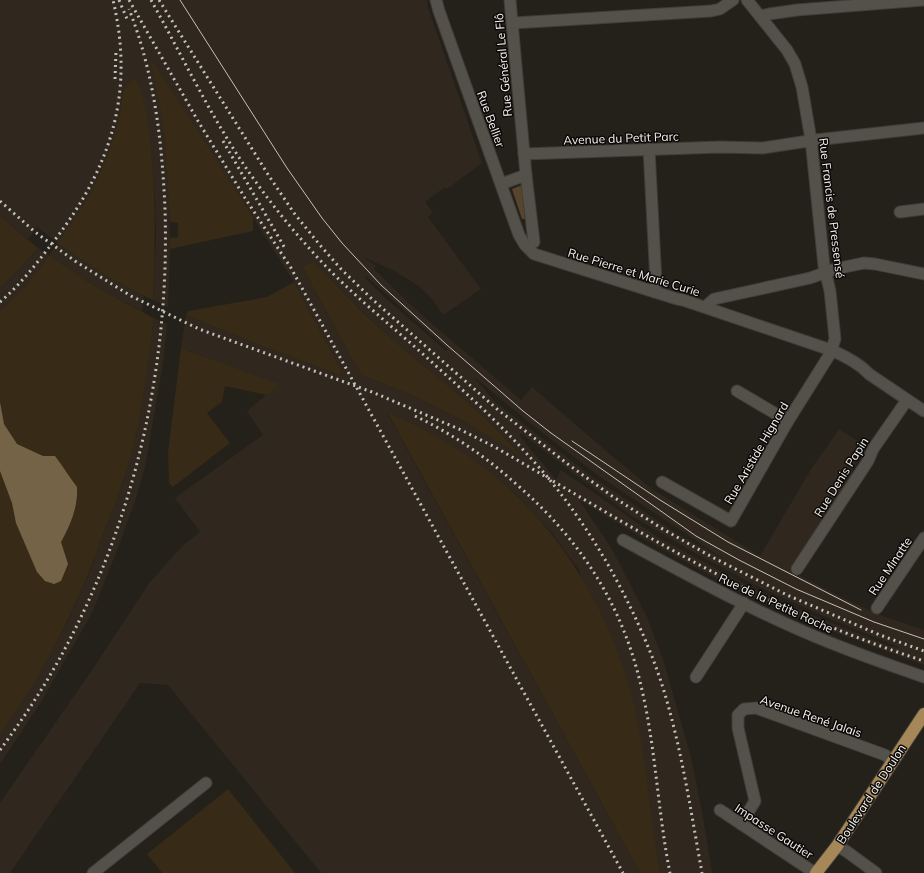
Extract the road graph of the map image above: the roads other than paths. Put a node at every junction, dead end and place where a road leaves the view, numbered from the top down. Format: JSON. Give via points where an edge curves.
{"nodes":[{"id":1,"x":436,"y":0,"type":"edge"},
{"id":2,"x":510,"y":0,"type":"edge"},
{"id":3,"x":733,"y":0,"type":"edge"},
{"id":4,"x":747,"y":0,"type":"edge"},
{"id":5,"x":924,"y":0,"type":"edge"},
{"id":6,"x":760,"y":16,"type":"junction"},
{"id":7,"x":512,"y":23,"type":"junction"},
{"id":8,"x":924,"y":128,"type":"edge"},
{"id":9,"x":811,"y":140,"type":"junction"},
{"id":10,"x":649,"y":150,"type":"junction"},
{"id":11,"x":524,"y":154,"type":"junction"},
{"id":12,"x":526,"y":175,"type":"junction"},
{"id":13,"x":501,"y":184,"type":"junction"},
{"id":14,"x":924,"y":209,"type":"edge"},
{"id":15,"x":900,"y":212,"type":"dead end"},
{"id":16,"x":529,"y":244,"type":"junction"},
{"id":17,"x":825,"y":272,"type":"junction"},
{"id":18,"x":924,"y":274,"type":"edge"},
{"id":19,"x":654,"y":292,"type":"junction"},
{"id":20,"x":738,"y":294,"type":"junction"},
{"id":21,"x":705,"y":307,"type":"junction"},
{"id":22,"x":728,"y":315,"type":"junction"},
{"id":23,"x":831,"y":350,"type":"junction"},
{"id":24,"x":737,"y":391,"type":"dead end"},
{"id":25,"x":907,"y":400,"type":"junction"},
{"id":26,"x":924,"y":411,"type":"edge"},
{"id":27,"x":788,"y":422,"type":"junction"},
{"id":28,"x":662,"y":482,"type":"dead end"},
{"id":29,"x":924,"y":538,"type":"edge"},
{"id":30,"x":623,"y":540,"type":"dead end"},
{"id":31,"x":797,"y":569,"type":"dead end"},
{"id":32,"x":744,"y":603,"type":"junction"},
{"id":33,"x":877,"y":608,"type":"dead end"},
{"id":34,"x":696,"y":677,"type":"dead end"},
{"id":35,"x":924,"y":677,"type":"edge"},
{"id":36,"x":924,"y":714,"type":"edge"},
{"id":37,"x":893,"y":761,"type":"junction"},
{"id":38,"x":206,"y":783,"type":"dead end"},
{"id":39,"x":720,"y":810,"type":"dead end"},
{"id":40,"x":741,"y":824,"type":"junction"},
{"id":41,"x":837,"y":846,"type":"junction"},
{"id":42,"x":93,"y":873,"type":"edge"},
{"id":43,"x":816,"y":873,"type":"edge"},
{"id":44,"x":876,"y":873,"type":"edge"}],
"edges":[{"from":1,"to":13,"type":"street","name":"Rue Bellier"},
{"from":2,"to":7,"type":"street","name":"Rue Général Le Flô"},
{"from":3,"to":7,"type":"street","via":[[720,9],[711,11]]},
{"from":4,"to":6,"type":"street","name":"Rue Francis de Pressensé"},
{"from":5,"to":6,"type":"street","via":[[797,10]]},
{"from":6,"to":9,"type":"street","name":"Rue Francis de Pressensé","via":[[795,64],[802,87]]},
{"from":7,"to":11,"type":"street","name":"Rue Général Le Flô"},
{"from":8,"to":9,"type":"street","name":"Avenue du Petit Parc"},
{"from":9,"to":10,"type":"street","name":"Avenue du Petit Parc","via":[[762,148]]},
{"from":9,"to":17,"type":"street","name":"Rue Francis de Pressensé"},
{"from":10,"to":11,"type":"street","name":"Avenue du Petit Parc"},
{"from":10,"to":19,"type":"street","via":[[656,282]]},
{"from":11,"to":12,"type":"street","name":"Rue Général Le Flô"},
{"from":12,"to":13,"type":"street"},
{"from":12,"to":16,"type":"street","name":"Rue Général Le Flô"},
{"from":13,"to":16,"type":"street","name":"Rue Bellier","via":[[519,234]]},
{"from":14,"to":15,"type":"street"},
{"from":16,"to":19,"type":"street","name":"Rue Pierre et Marie Curie","via":[[534,254],[544,258]]},
{"from":17,"to":18,"type":"street","name":"Rue Pierre et Marie Curie","via":[[864,263]]},
{"from":17,"to":20,"type":"street","name":"Rue Pierre et Marie Curie","via":[[810,278]]},
{"from":17,"to":23,"type":"street","name":"Rue Francis de Pressensé","via":[[830,291],[835,339]]},
{"from":19,"to":21,"type":"street","name":"Rue Pierre et Marie Curie"},
{"from":20,"to":21,"type":"street","name":"Rue Pierre et Marie Curie","via":[[714,298]]},
{"from":20,"to":22,"type":"street","via":[[732,298]]},
{"from":21,"to":22,"type":"street"},
{"from":22,"to":23,"type":"street"},
{"from":23,"to":25,"type":"street","via":[[846,357]]},
{"from":23,"to":27,"type":"street","name":"Rue Aristide Hignard"},
{"from":24,"to":27,"type":"street"},
{"from":25,"to":26,"type":"street"},
{"from":25,"to":31,"type":"street","name":"Rue Denis Papin"},
{"from":27,"to":28,"type":"street","name":"Rue Aristide Hignard","via":[[731,521]]},
{"from":29,"to":33,"type":"street","name":"Rue Minatte"},
{"from":30,"to":32,"type":"street","name":"Rue de la Petite Roche"},
{"from":32,"to":34,"type":"street"},
{"from":32,"to":35,"type":"street","name":"Rue de la Petite Roche","via":[[821,639]]},
{"from":36,"to":37,"type":"main road","name":"Boulevard de Doulon"},
{"from":37,"to":40,"type":"street","name":"Avenue René Jalais","via":[[885,755],[756,708],[744,709],[738,715],[738,728],[755,801]]},
{"from":37,"to":41,"type":"main road","name":"Boulevard de Doulon"},
{"from":38,"to":42,"type":"street"},
{"from":39,"to":40,"type":"street","name":"Impasse Gautier"},
{"from":40,"to":43,"type":"street","name":"Impasse Gautier"},
{"from":41,"to":43,"type":"main road","name":"Boulevard de Doulon"},
{"from":41,"to":44,"type":"street"}]}
